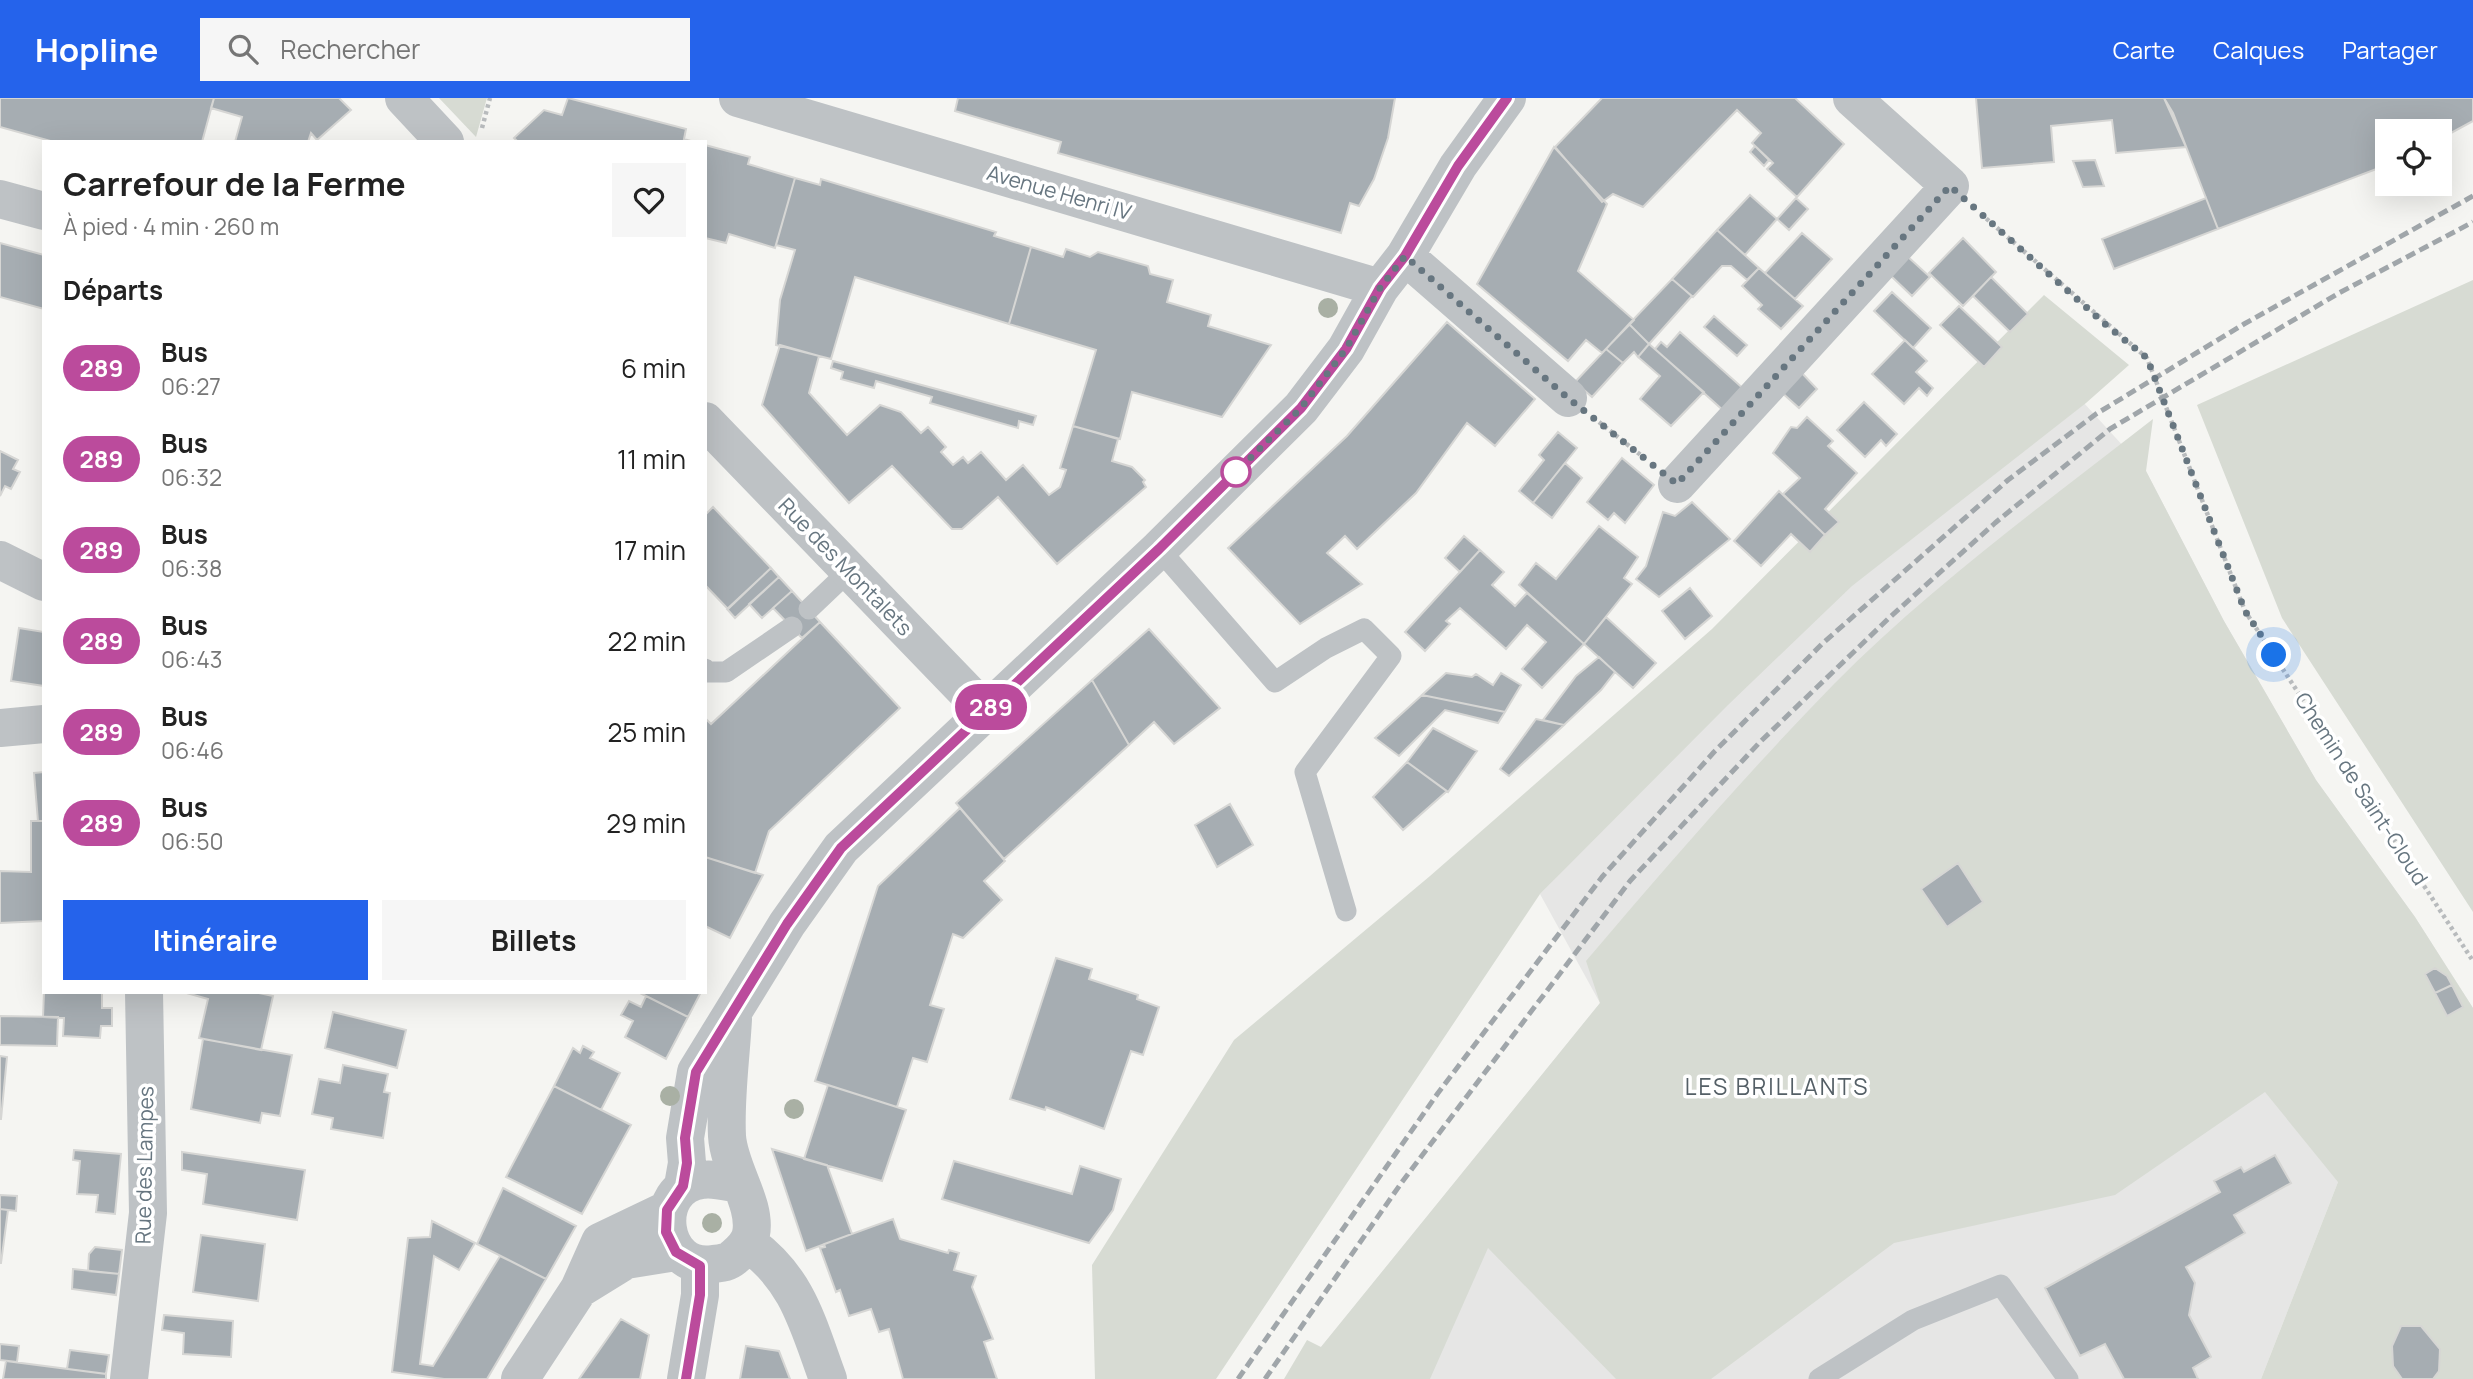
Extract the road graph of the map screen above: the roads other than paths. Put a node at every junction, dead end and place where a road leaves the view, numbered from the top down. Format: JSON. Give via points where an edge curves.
{"nodes":[{"id":1,"x":404,"y":98,"type":"edge"},
{"id":2,"x":738,"y":98,"type":"edge"},
{"id":3,"x":1472,"y":98,"type":"edge"},
{"id":4,"x":1507,"y":98,"type":"edge"},
{"id":5,"x":1852,"y":98,"type":"edge"},
{"id":6,"x":442,"y":140,"type":"edge"},
{"id":7,"x":1458,"y":166,"type":"junction"},
{"id":8,"x":0,"y":199,"type":"edge"},
{"id":9,"x":42,"y":210,"type":"edge"},
{"id":10,"x":1405,"y":256,"type":"junction"},
{"id":11,"x":1380,"y":288,"type":"junction"},
{"id":12,"x":1568,"y":398,"type":"road end"},
{"id":13,"x":707,"y":423,"type":"edge"},
{"id":14,"x":1677,"y":484,"type":"road end"},
{"id":15,"x":1159,"y":549,"type":"junction"},
{"id":16,"x":0,"y":560,"type":"edge"},
{"id":17,"x":849,"y":571,"type":"junction"},
{"id":18,"x":42,"y":581,"type":"edge"},
{"id":19,"x":808,"y":609,"type":"dead end"},
{"id":20,"x":792,"y":627,"type":"dead end"},
{"id":21,"x":707,"y":672,"type":"edge"},
{"id":22,"x":986,"y":712,"type":"junction"},
{"id":23,"x":42,"y":724,"type":"edge"},
{"id":24,"x":0,"y":728,"type":"edge"},
{"id":25,"x":1346,"y":911,"type":"dead end"},
{"id":26,"x":144,"y":994,"type":"edge"},
{"id":27,"x":733,"y":1017,"type":"junction"},
{"id":28,"x":738,"y":1184,"type":"junction"},
{"id":29,"x":675,"y":1198,"type":"junction"},
{"id":30,"x":749,"y":1244,"type":"junction"},
{"id":31,"x":688,"y":1259,"type":"junction"},
{"id":32,"x":579,"y":1289,"type":"junction"},
{"id":33,"x":129,"y":1379,"type":"edge"},
{"id":34,"x":520,"y":1379,"type":"edge"},
{"id":35,"x":686,"y":1379,"type":"edge"},
{"id":36,"x":828,"y":1379,"type":"edge"},
{"id":37,"x":1819,"y":1379,"type":"edge"},
{"id":38,"x":2068,"y":1379,"type":"edge"}],
"edges":[{"from":1,"to":6,"type":"street"},
{"from":2,"to":11,"type":"street","name":"Avenue Henri IV"},
{"from":3,"to":7,"type":"street"},
{"from":4,"to":7,"type":"street"},
{"from":5,"to":14,"type":"street","via":[[1950,186]]},
{"from":7,"to":10,"type":"street"},
{"from":8,"to":9,"type":"street"},
{"from":10,"to":11,"type":"street"},
{"from":10,"to":12,"type":"street"},
{"from":11,"to":15,"type":"street","via":[[1346,349],[1301,408]]},
{"from":13,"to":17,"type":"street","name":"Rue des Montalets"},
{"from":15,"to":22,"type":"street"},
{"from":15,"to":25,"type":"lane","via":[[1275,682],[1364,629],[1391,656],[1305,772]]},
{"from":16,"to":18,"type":"street"},
{"from":17,"to":19,"type":"lane"},
{"from":17,"to":22,"type":"street","name":"Rue des Montalets"},
{"from":20,"to":21,"type":"lane","via":[[726,672]]},
{"from":22,"to":27,"type":"street","via":[[841,848],[787,924]]},
{"from":23,"to":24,"type":"street"},
{"from":26,"to":33,"type":"street","name":"Rue des Lampes","via":[[148,1213]]},
{"from":27,"to":28,"type":"street","via":[[727,1138]]},
{"from":27,"to":29,"type":"street","via":[[696,1072],[685,1138],[687,1163]]},
{"from":28,"to":29,"type":"street","via":[[702,1179]]},
{"from":28,"to":30,"type":"street","via":[[753,1220]]},
{"from":29,"to":31,"type":"street","via":[[666,1232]]},
{"from":29,"to":32,"type":"street","via":[[600,1242]]},
{"from":30,"to":31,"type":"street","via":[[729,1262]]},
{"from":30,"to":36,"type":"street","via":[[771,1260],[797,1294]]},
{"from":31,"to":32,"type":"street","via":[[626,1260]]},
{"from":31,"to":35,"type":"street","via":[[700,1295]]},
{"from":32,"to":34,"type":"street"},
{"from":37,"to":38,"type":"lane","via":[[1913,1320],[2001,1285]]}]}
